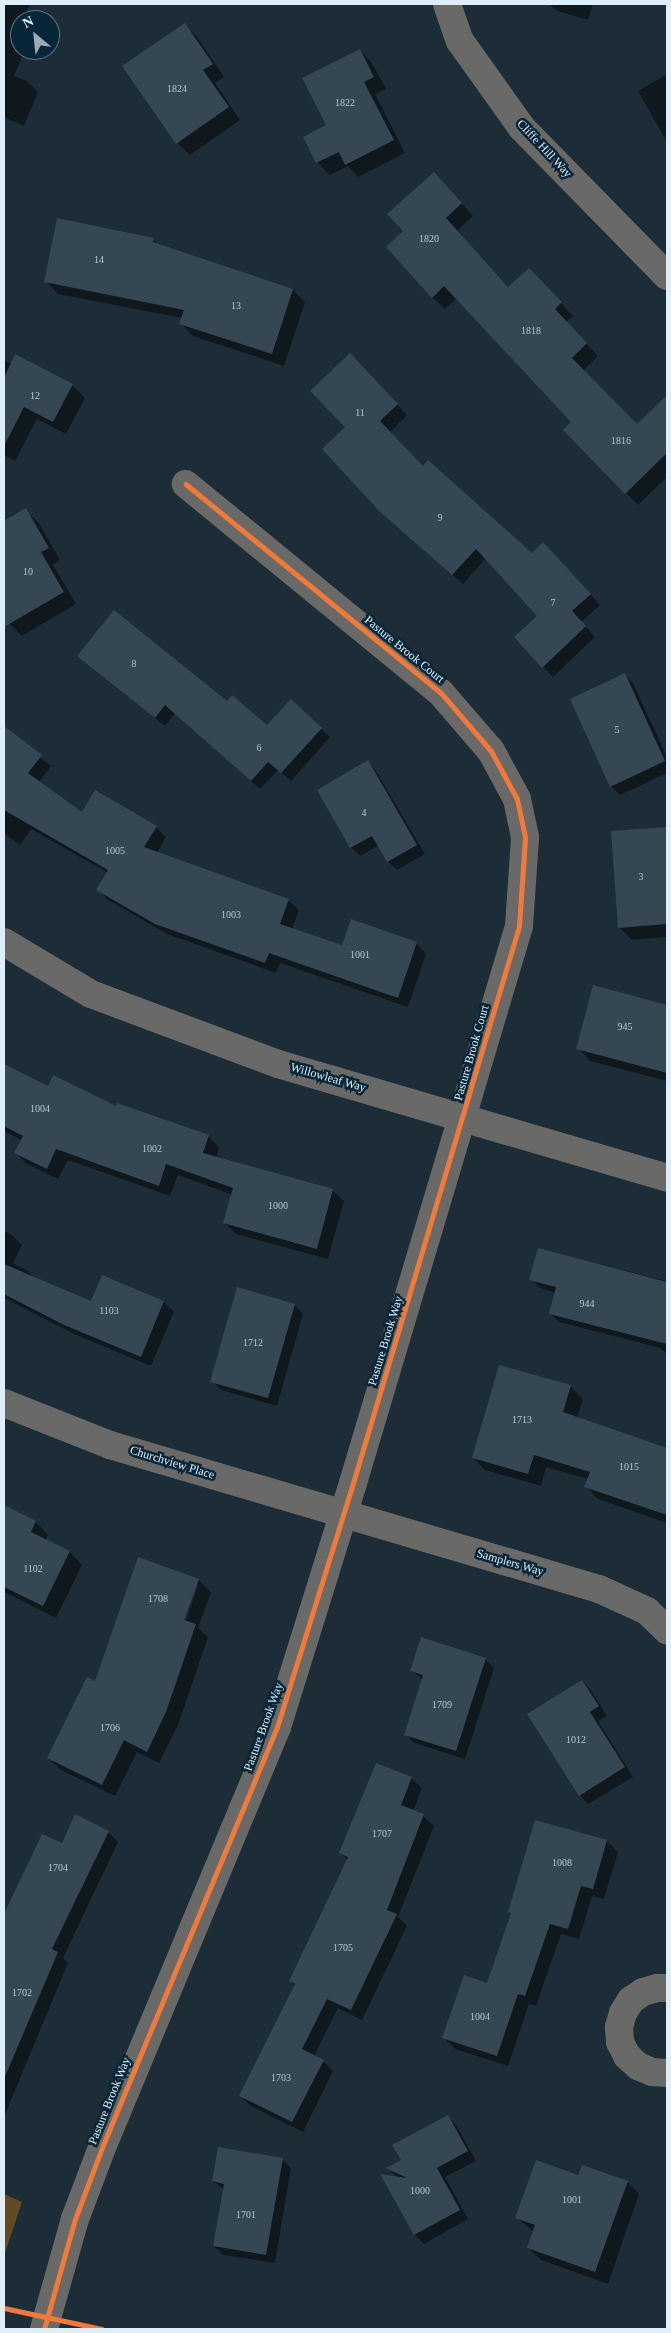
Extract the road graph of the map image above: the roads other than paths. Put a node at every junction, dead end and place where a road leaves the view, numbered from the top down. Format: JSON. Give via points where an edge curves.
{"nodes":[{"id":1,"x":447,"y":4,"type":"edge"},
{"id":2,"x":667,"y":276,"type":"edge"},
{"id":3,"x":186,"y":484,"type":"dead end"},
{"id":4,"x":4,"y":942,"type":"edge"},
{"id":5,"x":464,"y":1117,"type":"junction"},
{"id":6,"x":667,"y":1178,"type":"edge"},
{"id":7,"x":4,"y":1403,"type":"edge"},
{"id":8,"x":344,"y":1516,"type":"junction"},
{"id":9,"x":667,"y":1630,"type":"edge"},
{"id":10,"x":667,"y":1988,"type":"edge"},
{"id":11,"x":667,"y":2073,"type":"edge"},
{"id":12,"x":44,"y":2329,"type":"edge"}],
"edges":[{"from":1,"to":2,"type":"street","name":"Cliffe Hill Way","via":[[460,41],[522,128]]},
{"from":3,"to":5,"type":"street","name":"Pasture Brook Court","via":[[441,693],[491,751],[517,799],[525,837],[519,926]]},
{"from":4,"to":5,"type":"street","name":"Willowleaf Way","via":[[91,994],[278,1064]]},
{"from":5,"to":6,"type":"street","name":"Willowleaf Way"},
{"from":5,"to":8,"type":"street","name":"Pasture Brook Way"},
{"from":7,"to":8,"type":"street","name":"Churchview Place","via":[[110,1444]]},
{"from":8,"to":9,"type":"street","name":"Samplers Way","via":[[599,1589],[647,1611]]},
{"from":8,"to":12,"type":"street","name":"Pasture Brook Way","via":[[277,1727],[103,2145],[75,2219]]},
{"from":10,"to":11,"type":"street","via":[[643,1992],[631,2000],[619,2027],[620,2042],[627,2056],[652,2072]]}]}
